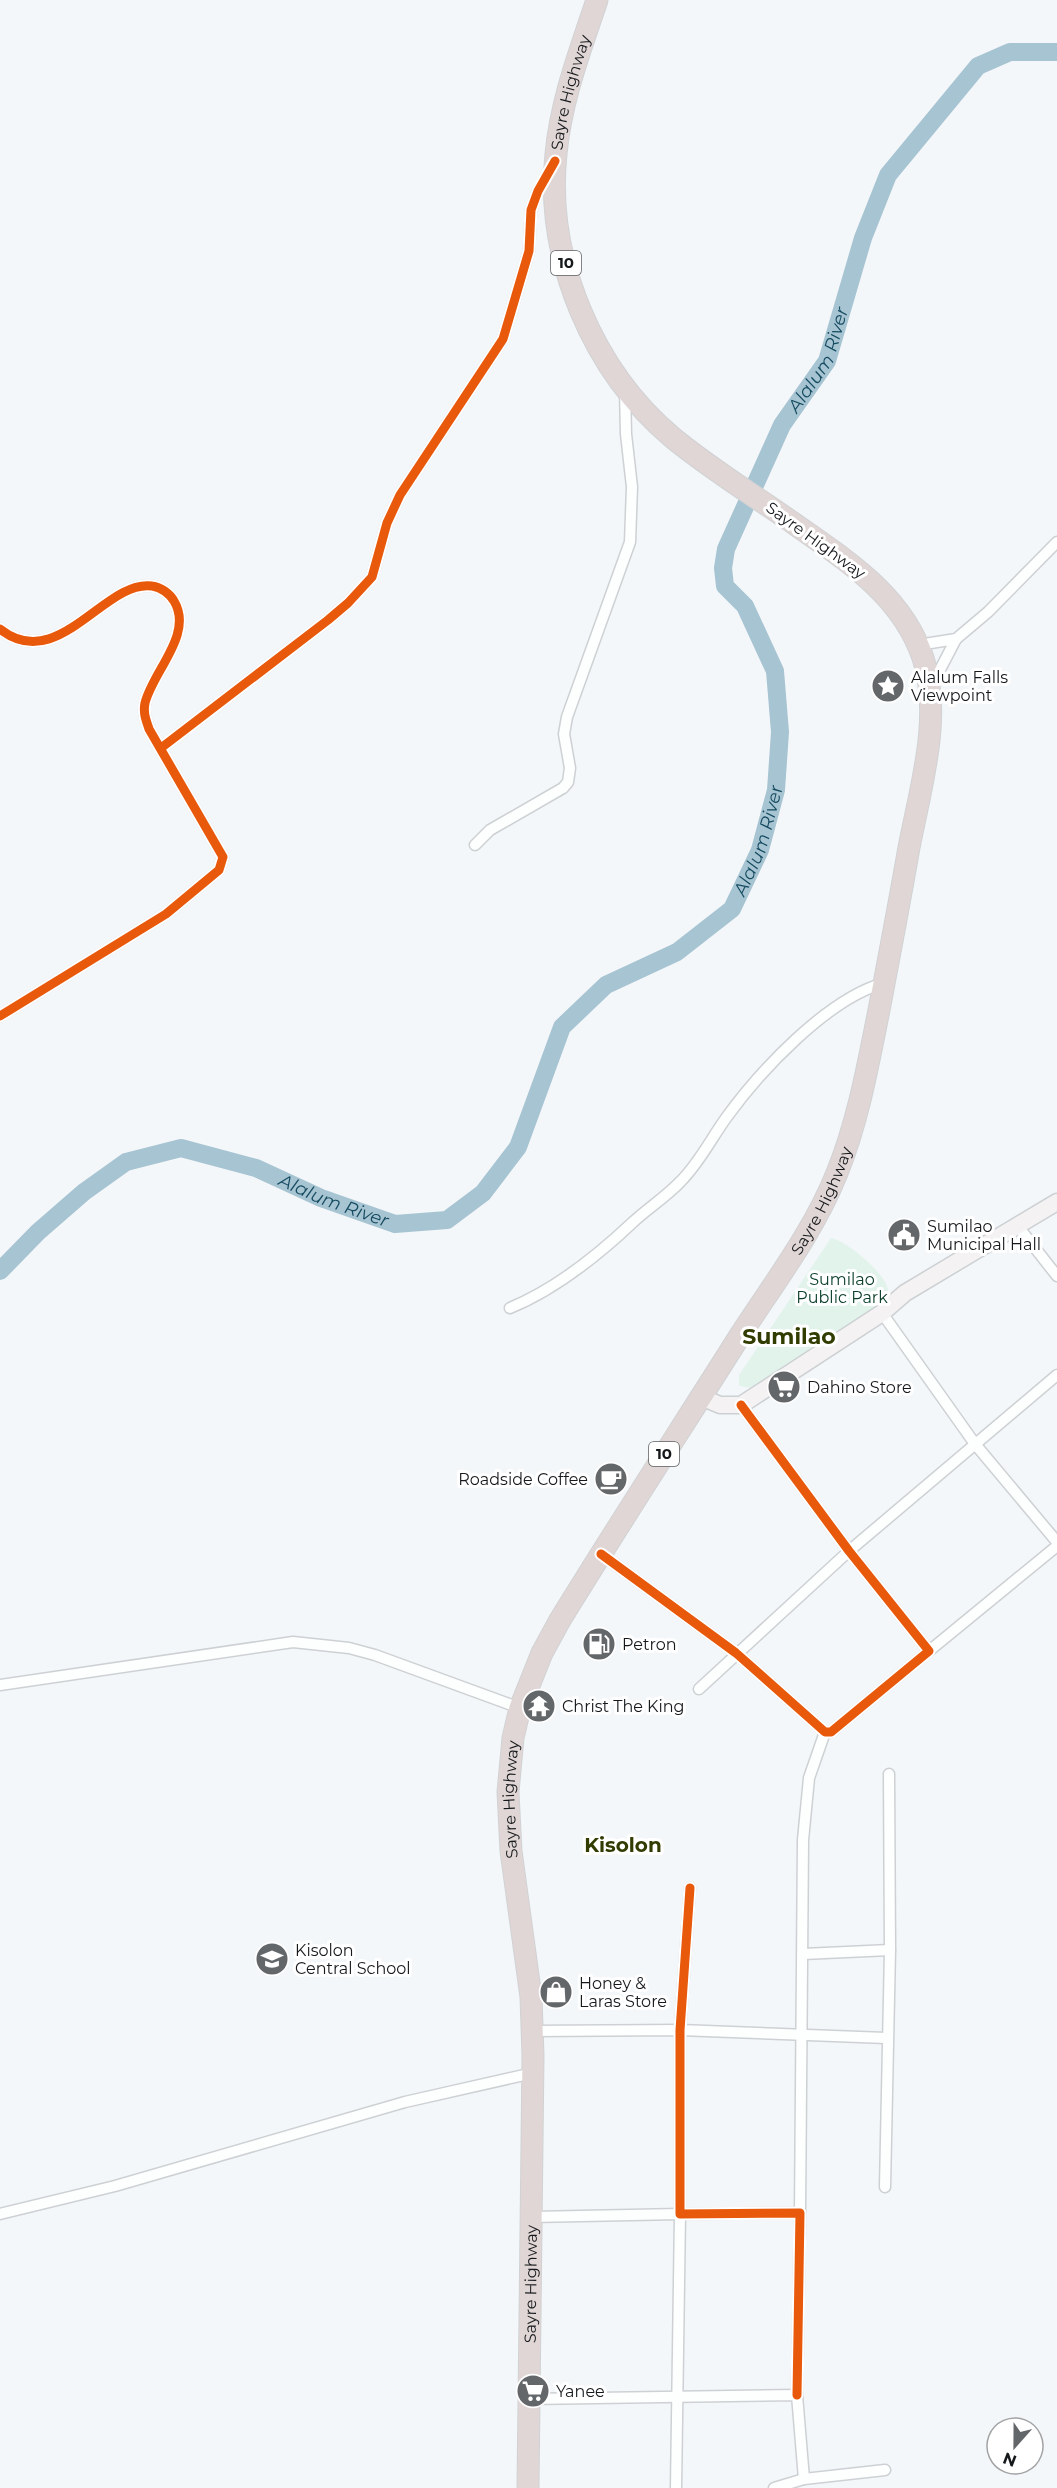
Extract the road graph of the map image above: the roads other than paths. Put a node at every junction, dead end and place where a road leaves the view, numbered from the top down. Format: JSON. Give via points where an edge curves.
{"nodes":[{"id":1,"x":597,"y":0,"type":"edge"},
{"id":2,"x":555,"y":161,"type":"junction"},
{"id":3,"x":625,"y":390,"type":"junction"},
{"id":4,"x":1057,"y":542,"type":"edge"},
{"id":5,"x":0,"y":628,"type":"edge"},
{"id":6,"x":956,"y":639,"type":"junction"},
{"id":7,"x":918,"y":645,"type":"junction"},
{"id":8,"x":928,"y":694,"type":"junction"},
{"id":9,"x":161,"y":748,"type":"junction"},
{"id":10,"x":475,"y":845,"type":"dead end"},
{"id":11,"x":884,"y":983,"type":"junction"},
{"id":12,"x":0,"y":1016,"type":"edge"},
{"id":13,"x":1057,"y":1202,"type":"edge"},
{"id":14,"x":1017,"y":1225,"type":"junction"},
{"id":15,"x":1057,"y":1276,"type":"edge"},
{"id":16,"x":510,"y":1308,"type":"dead end"},
{"id":17,"x":882,"y":1313,"type":"junction"},
{"id":18,"x":1057,"y":1375,"type":"edge"},
{"id":19,"x":701,"y":1397,"type":"junction"},
{"id":20,"x":741,"y":1405,"type":"junction"},
{"id":21,"x":975,"y":1444,"type":"junction"},
{"id":22,"x":1057,"y":1544,"type":"edge"},
{"id":23,"x":849,"y":1551,"type":"junction"},
{"id":24,"x":601,"y":1554,"type":"junction"},
{"id":25,"x":929,"y":1651,"type":"junction"},
{"id":26,"x":736,"y":1653,"type":"junction"},
{"id":27,"x":0,"y":1685,"type":"edge"},
{"id":28,"x":699,"y":1689,"type":"dead end"},
{"id":29,"x":520,"y":1708,"type":"junction"},
{"id":30,"x":825,"y":1732,"type":"junction"},
{"id":31,"x":889,"y":1774,"type":"dead end"},
{"id":32,"x":690,"y":1888,"type":"dead end"},
{"id":33,"x":890,"y":1950,"type":"junction"},
{"id":34,"x":803,"y":1954,"type":"junction"},
{"id":35,"x":680,"y":2030,"type":"junction"},
{"id":36,"x":532,"y":2031,"type":"junction"},
{"id":37,"x":800,"y":2033,"type":"junction"},
{"id":38,"x":886,"y":2038,"type":"junction"},
{"id":39,"x":533,"y":2073,"type":"junction"},
{"id":40,"x":885,"y":2187,"type":"dead end"},
{"id":41,"x":800,"y":2213,"type":"junction"},
{"id":42,"x":0,"y":2214,"type":"edge"},
{"id":43,"x":680,"y":2214,"type":"junction"},
{"id":44,"x":531,"y":2217,"type":"junction"},
{"id":45,"x":797,"y":2394,"type":"junction"},
{"id":46,"x":678,"y":2398,"type":"junction"},
{"id":47,"x":528,"y":2399,"type":"junction"},
{"id":48,"x":885,"y":2470,"type":"dead end"},
{"id":49,"x":804,"y":2479,"type":"junction"},
{"id":50,"x":528,"y":2488,"type":"edge"},
{"id":51,"x":676,"y":2488,"type":"edge"},
{"id":52,"x":774,"y":2488,"type":"edge"}],
"edges":[{"from":1,"to":2,"type":"highway","name":"Sayre Highway","number":"10","via":[[565,99]]},
{"from":2,"to":3,"type":"highway","name":"Sayre Highway","number":"10","via":[[558,225],[570,282],[593,338]]},
{"from":2,"to":9,"type":"street","via":[[531,210],[529,251],[513,298],[509,327],[399,495],[372,577],[328,620]]},
{"from":3,"to":7,"type":"highway","name":"Sayre Highway","number":"10","via":[[674,439],[872,581],[896,607]]},
{"from":3,"to":10,"type":"street","via":[[632,530],[567,717],[564,734],[570,775],[563,788],[495,827]]},
{"from":4,"to":6,"type":"street"},
{"from":5,"to":9,"type":"street","via":[[23,640],[44,639],[64,632],[137,587],[164,590],[178,608],[178,631],[146,699],[144,712]]},
{"from":6,"to":7,"type":"street"},
{"from":6,"to":8,"type":"street"},
{"from":7,"to":8,"type":"highway","name":"Sayre Highway","number":"10","via":[[927,672]]},
{"from":8,"to":11,"type":"highway","name":"Sayre Highway","number":"10","via":[[928,740]]},
{"from":9,"to":12,"type":"street","via":[[223,857],[219,870],[166,914]]},
{"from":11,"to":16,"type":"street","via":[[843,1001],[768,1068],[681,1182],[659,1202],[572,1274],[541,1295]]},
{"from":11,"to":19,"type":"highway","name":"Sayre Highway","number":"10","via":[[861,1097],[837,1175],[799,1244]]},
{"from":13,"to":14,"type":"street"},
{"from":14,"to":15,"type":"street"},
{"from":14,"to":17,"type":"street","via":[[905,1293]]},
{"from":17,"to":20,"type":"street"},
{"from":17,"to":21,"type":"street"},
{"from":18,"to":21,"type":"street"},
{"from":19,"to":20,"type":"street","via":[[720,1405]]},
{"from":19,"to":24,"type":"highway","name":"Sayre Highway","number":"10"},
{"from":20,"to":23,"type":"street"},
{"from":21,"to":22,"type":"street"},
{"from":21,"to":23,"type":"street"},
{"from":22,"to":25,"type":"street"},
{"from":23,"to":25,"type":"street"},
{"from":23,"to":26,"type":"street"},
{"from":24,"to":26,"type":"street"},
{"from":24,"to":29,"type":"highway","name":"Sayre Highway","number":"10","via":[[542,1653]]},
{"from":25,"to":30,"type":"street","via":[[831,1732]]},
{"from":26,"to":28,"type":"street"},
{"from":26,"to":30,"type":"street"},
{"from":27,"to":29,"type":"street","via":[[293,1642],[375,1655]]},
{"from":29,"to":36,"type":"highway","name":"Sayre Highway","number":"10","via":[[509,1770],[508,1822]]},
{"from":30,"to":34,"type":"street","via":[[806,1799]]},
{"from":31,"to":33,"type":"street"},
{"from":32,"to":35,"type":"street"},
{"from":33,"to":34,"type":"street"},
{"from":33,"to":38,"type":"street"},
{"from":34,"to":37,"type":"street"},
{"from":35,"to":36,"type":"street"},
{"from":35,"to":37,"type":"street"},
{"from":35,"to":43,"type":"street"},
{"from":36,"to":39,"type":"highway","name":"Sayre Highway","number":"10"},
{"from":37,"to":38,"type":"street"},
{"from":37,"to":41,"type":"street"},
{"from":38,"to":40,"type":"street"},
{"from":39,"to":42,"type":"street","via":[[405,2102],[114,2186]]},
{"from":39,"to":44,"type":"highway","name":"Sayre Highway","number":"10"},
{"from":41,"to":43,"type":"street"},
{"from":41,"to":45,"type":"street"},
{"from":43,"to":44,"type":"street"},
{"from":43,"to":46,"type":"street"},
{"from":44,"to":47,"type":"highway","name":"Sayre Highway","number":"10"},
{"from":45,"to":46,"type":"street"},
{"from":45,"to":49,"type":"street"},
{"from":46,"to":47,"type":"street"},
{"from":46,"to":51,"type":"street"},
{"from":47,"to":50,"type":"highway","name":"Sayre Highway","number":"10"},
{"from":48,"to":49,"type":"street"},
{"from":49,"to":52,"type":"street"}]}
